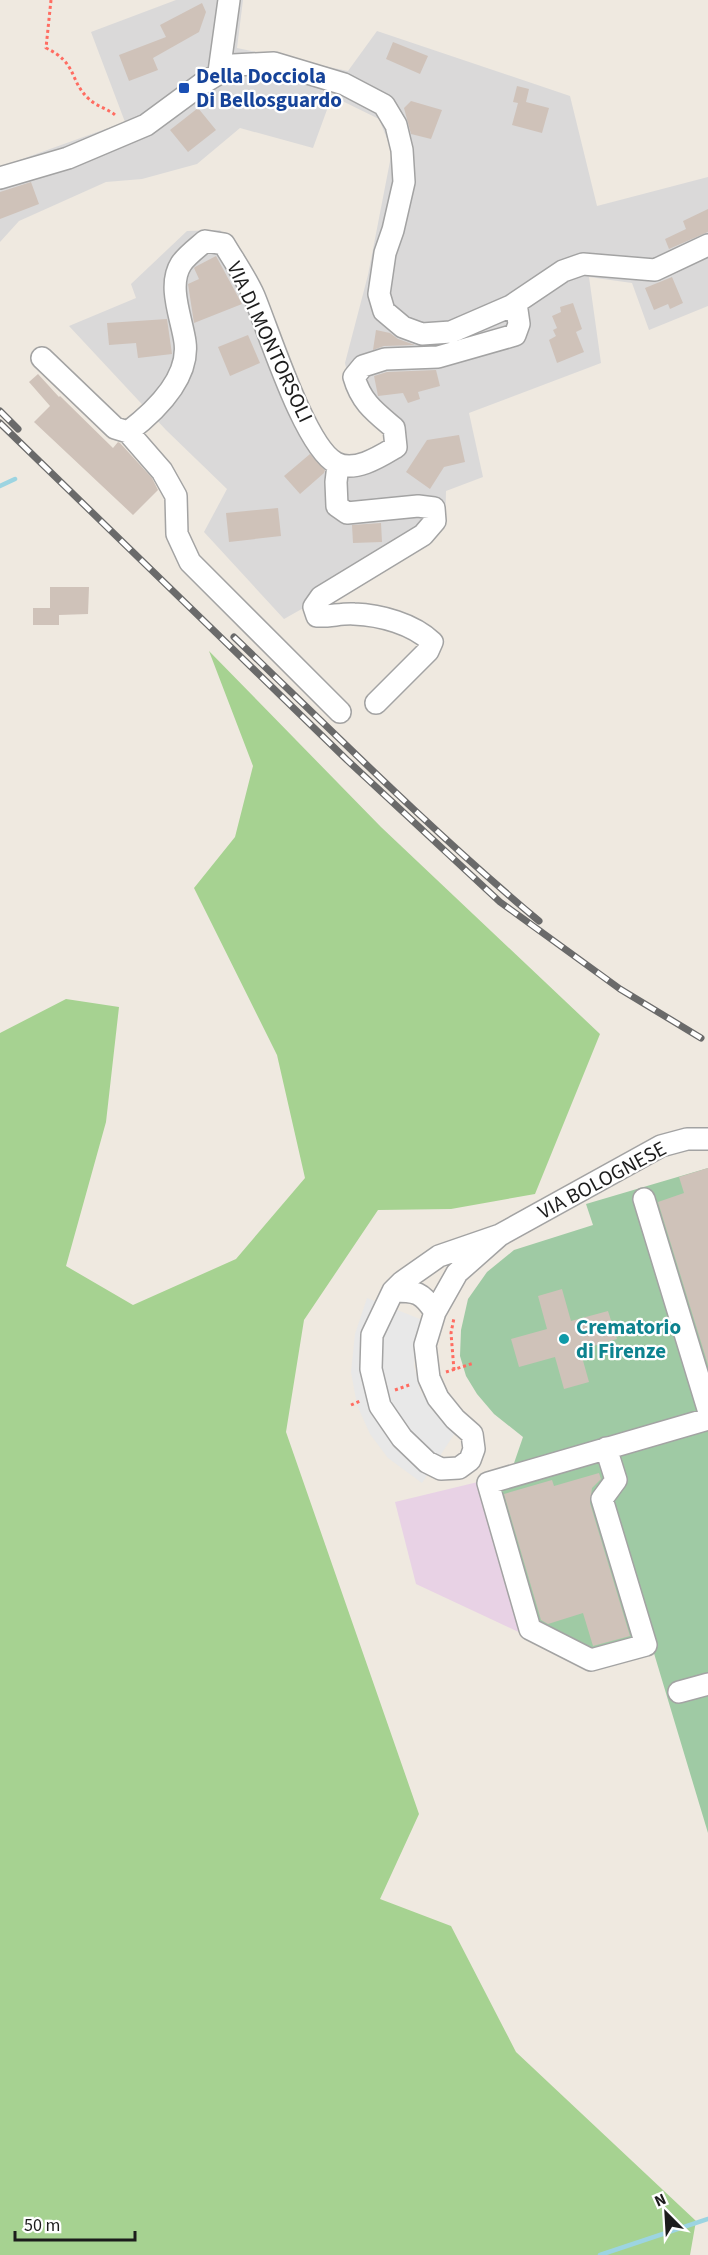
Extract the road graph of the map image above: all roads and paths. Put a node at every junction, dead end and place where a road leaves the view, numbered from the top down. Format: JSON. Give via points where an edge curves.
{"nodes":[{"id":1,"x":51,"y":0,"type":"edge"},
{"id":2,"x":229,"y":0,"type":"edge"},
{"id":3,"x":219,"y":72,"type":"junction"},
{"id":4,"x":129,"y":133,"type":"junction"},
{"id":5,"x":0,"y":178,"type":"edge"},
{"id":6,"x":708,"y":245,"type":"edge"},
{"id":7,"x":516,"y":303,"type":"junction"},
{"id":8,"x":42,"y":358,"type":"dead end"},
{"id":9,"x":128,"y":432,"type":"junction"},
{"id":10,"x":338,"y":465,"type":"junction"},
{"id":11,"x":376,"y":703,"type":"dead end"},
{"id":12,"x":340,"y":712,"type":"dead end"},
{"id":13,"x":708,"y":1138,"type":"edge"},
{"id":14,"x":644,"y":1199,"type":"dead end"},
{"id":15,"x":500,"y":1235,"type":"junction"},
{"id":16,"x":393,"y":1291,"type":"junction"},
{"id":17,"x":445,"y":1314,"type":"junction"},
{"id":18,"x":454,"y":1370,"type":"dead end"},
{"id":19,"x":708,"y":1409,"type":"edge"},
{"id":20,"x":708,"y":1419,"type":"edge"},
{"id":21,"x":606,"y":1448,"type":"junction"},
{"id":22,"x":708,"y":1684,"type":"edge"},
{"id":23,"x":679,"y":1692,"type":"dead end"}],
"edges":[{"from":1,"to":4,"type":"path","via":[[46,48],[66,61],[87,98],[113,112]]},
{"from":2,"to":3,"type":"street"},
{"from":3,"to":4,"type":"street"},
{"from":3,"to":7,"type":"street","via":[[233,65],[274,63],[344,84],[384,105],[396,125],[404,182],[385,253],[379,294],[384,311],[403,327],[422,334],[451,332]]},
{"from":4,"to":5,"type":"street","via":[[68,158]]},
{"from":6,"to":7,"type":"street","via":[[655,270],[583,264],[563,271]]},
{"from":7,"to":10,"type":"street","via":[[519,324],[515,335],[438,357],[384,359],[363,366],[354,377],[358,392],[394,428],[396,447],[357,465]]},
{"from":8,"to":9,"type":"street","via":[[116,428]]},
{"from":9,"to":10,"type":"street","name":"VIA DI MONTORSOLI","via":[[146,418],[180,377],[185,344],[176,280],[181,264],[205,242],[224,244],[253,294],[296,403],[323,453]]},
{"from":9,"to":12,"type":"street","via":[[162,471],[176,496],[177,534],[190,562]]},
{"from":10,"to":11,"type":"street","via":[[337,506],[347,513],[434,508],[435,521],[423,536],[321,597],[314,607],[317,616],[353,613],[388,620],[420,630],[432,642],[428,651]]},
{"from":13,"to":15,"type":"street","name":"VIA BOLOGNESE","via":[[661,1146]]},
{"from":14,"to":19,"type":"street"},
{"from":15,"to":16,"type":"street","via":[[439,1256]]},
{"from":15,"to":17,"type":"street","via":[[457,1273]]},
{"from":16,"to":17,"type":"street","via":[[413,1291]]},
{"from":16,"to":17,"type":"street","via":[[372,1335],[371,1369],[380,1406],[402,1438],[427,1462],[441,1469],[459,1468],[470,1460],[474,1449],[472,1434],[438,1398],[429,1378],[425,1345]]},
{"from":17,"to":18,"type":"path"},
{"from":20,"to":21,"type":"street"},
{"from":21,"to":21,"type":"street","via":[[488,1483],[530,1629],[591,1660],[646,1645],[602,1499],[616,1480]]},
{"from":22,"to":23,"type":"street"}]}
